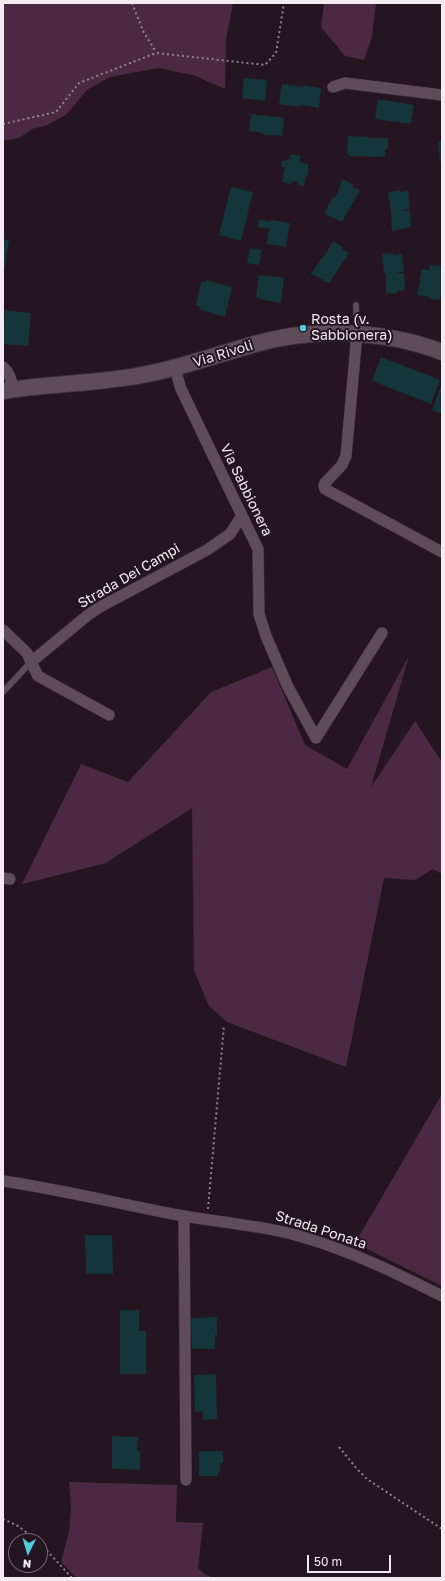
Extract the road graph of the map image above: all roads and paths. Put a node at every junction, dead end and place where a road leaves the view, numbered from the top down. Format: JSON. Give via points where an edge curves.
{"nodes":[{"id":1,"x":132,"y":3,"type":"edge"},
{"id":2,"x":284,"y":3,"type":"edge"},
{"id":3,"x":156,"y":53,"type":"junction"},
{"id":4,"x":333,"y":87,"type":"dead end"},
{"id":5,"x":442,"y":95,"type":"edge"},
{"id":6,"x":3,"y":124,"type":"edge"},
{"id":7,"x":356,"y":305,"type":"dead end"},
{"id":8,"x":358,"y":334,"type":"junction"},
{"id":9,"x":442,"y":352,"type":"edge"},
{"id":10,"x":3,"y":367,"type":"edge"},
{"id":11,"x":175,"y":369,"type":"junction"},
{"id":12,"x":8,"y":390,"type":"edge"},
{"id":13,"x":241,"y":517,"type":"junction"},
{"id":14,"x":442,"y":552,"type":"edge"},
{"id":15,"x":3,"y":630,"type":"edge"},
{"id":16,"x":382,"y":633,"type":"dead end"},
{"id":17,"x":31,"y":662,"type":"junction"},
{"id":18,"x":3,"y":692,"type":"edge"},
{"id":19,"x":109,"y":715,"type":"dead end"},
{"id":20,"x":224,"y":1025,"type":"dead end"},
{"id":21,"x":3,"y":1181,"type":"edge"},
{"id":22,"x":184,"y":1216,"type":"junction"},
{"id":23,"x":207,"y":1219,"type":"junction"},
{"id":24,"x":442,"y":1296,"type":"edge"},
{"id":25,"x":339,"y":1447,"type":"dead end"},
{"id":26,"x":186,"y":1480,"type":"dead end"},
{"id":27,"x":3,"y":1519,"type":"edge"},
{"id":28,"x":442,"y":1529,"type":"edge"},
{"id":29,"x":27,"y":1533,"type":"edge"},
{"id":30,"x":48,"y":1552,"type":"edge"},
{"id":31,"x":72,"y":1578,"type":"edge"}],
"edges":[{"from":1,"to":3,"type":"path","via":[[143,31]]},
{"from":2,"to":3,"type":"path","via":[[276,53],[265,65]]},
{"from":3,"to":6,"type":"path","via":[[79,83],[56,112]]},
{"from":4,"to":5,"type":"street","via":[[345,84]]},
{"from":7,"to":8,"type":"lane"},
{"from":8,"to":9,"type":"street","name":"Via Rivoli","via":[[405,342]]},
{"from":8,"to":11,"type":"street","name":"Via Rivoli","via":[[277,338]]},
{"from":8,"to":14,"type":"street","via":[[346,456],[342,465],[325,483],[325,489]]},
{"from":10,"to":12,"type":"street","via":[[8,371],[12,382]]},
{"from":11,"to":12,"type":"street","name":"Via Rivoli"},
{"from":11,"to":13,"type":"street","name":"Via Sabbionera","via":[[181,389]]},
{"from":13,"to":16,"type":"street","name":"Via Sabbionera","via":[[258,549],[259,614],[266,636],[288,687],[316,738]]},
{"from":13,"to":17,"type":"street","name":"Strada Dei Campi","via":[[223,540],[100,607]]},
{"from":15,"to":17,"type":"street","via":[[27,654]]},
{"from":17,"to":18,"type":"lane"},
{"from":17,"to":19,"type":"street","via":[[38,676]]},
{"from":20,"to":23,"type":"path"},
{"from":21,"to":22,"type":"street","name":"Strada Ponata"},
{"from":22,"to":23,"type":"street","name":"Strada Ponata"},
{"from":22,"to":26,"type":"street"},
{"from":23,"to":24,"type":"street","name":"Strada Ponata","via":[[307,1238],[384,1267]]},
{"from":25,"to":28,"type":"path","via":[[367,1479]]},
{"from":27,"to":29,"type":"path"},
{"from":30,"to":31,"type":"path"}]}
